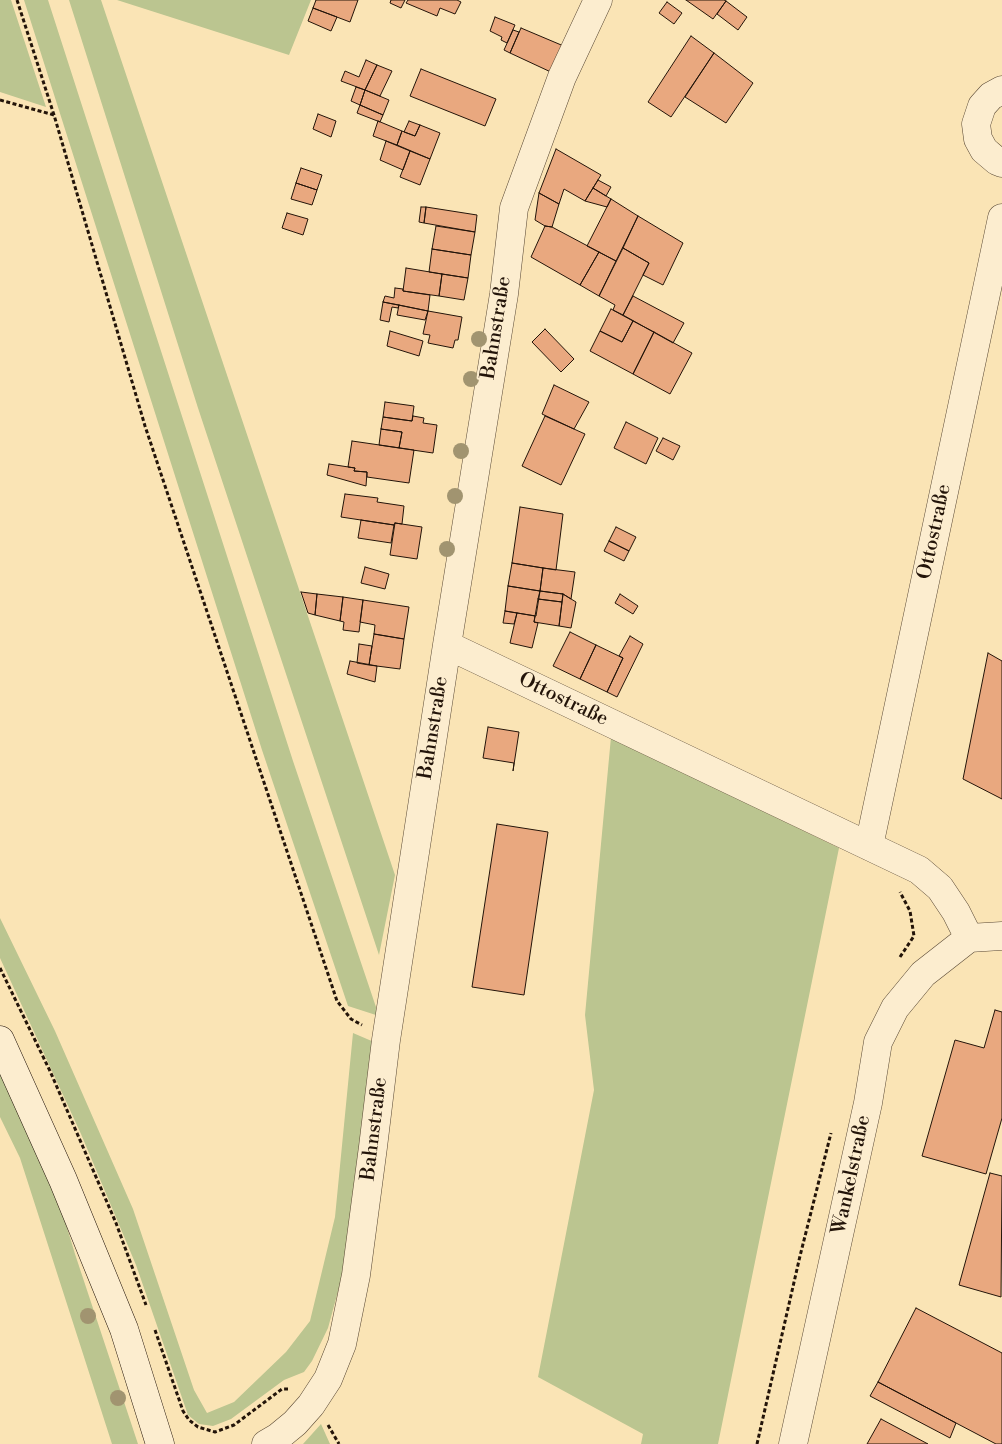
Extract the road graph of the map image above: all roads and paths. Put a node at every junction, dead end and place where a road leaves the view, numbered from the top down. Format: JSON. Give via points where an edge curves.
{"nodes":[{"id":1,"x":17,"y":0,"type":"edge"},
{"id":2,"x":598,"y":0,"type":"edge"},
{"id":3,"x":1002,"y":90,"type":"edge"},
{"id":4,"x":0,"y":100,"type":"edge"},
{"id":5,"x":54,"y":115,"type":"junction"},
{"id":6,"x":1002,"y":162,"type":"edge"},
{"id":7,"x":1002,"y":218,"type":"edge"},
{"id":8,"x":446,"y":645,"type":"junction"},
{"id":9,"x":869,"y":846,"type":"junction"},
{"id":10,"x":1002,"y":936,"type":"edge"},
{"id":11,"x":969,"y":938,"type":"junction"},
{"id":12,"x":0,"y":968,"type":"edge"},
{"id":13,"x":0,"y":1040,"type":"edge"},
{"id":14,"x":386,"y":1040,"type":"junction"},
{"id":15,"x":146,"y":1306,"type":"dead end"},
{"id":16,"x":153,"y":1323,"type":"dead end"},
{"id":17,"x":310,"y":1405,"type":"junction"},
{"id":18,"x":160,"y":1444,"type":"edge"},
{"id":19,"x":266,"y":1444,"type":"edge"},
{"id":20,"x":339,"y":1444,"type":"edge"},
{"id":21,"x":793,"y":1444,"type":"edge"}],
"edges":[{"from":1,"to":5,"type":"path"},
{"from":2,"to":8,"type":"street","name":"Bahnstraße","via":[[562,77],[514,208],[504,294]]},
{"from":3,"to":6,"type":"street","via":[[982,106],[976,124],[984,150]]},
{"from":4,"to":5,"type":"path"},
{"from":5,"to":14,"type":"path","via":[[145,426],[337,1001],[351,1019]]},
{"from":7,"to":9,"type":"street","name":"Ottostraße"},
{"from":8,"to":9,"type":"street","name":"Ottostraße"},
{"from":8,"to":14,"type":"street","name":"Bahnstraße"},
{"from":9,"to":11,"type":"street","name":"Ottostraße","via":[[920,870],[940,888]]},
{"from":10,"to":11,"type":"street"},
{"from":11,"to":21,"type":"street","name":"Wankelstraße","via":[[922,974],[895,1008],[878,1042],[868,1103]]},
{"from":12,"to":15,"type":"path","via":[[50,1071],[116,1223]]},
{"from":13,"to":18,"type":"street","via":[[63,1180],[124,1329]]},
{"from":14,"to":17,"type":"street","name":"Bahnstraße","via":[[356,1275],[342,1344],[328,1379]]},
{"from":16,"to":17,"type":"path","via":[[183,1411],[198,1427],[216,1432],[234,1425],[282,1390],[293,1388]]},
{"from":17,"to":19,"type":"street","name":"Bahnstraße","via":[[295,1423]]},
{"from":17,"to":20,"type":"path","via":[[331,1429]]}]}
